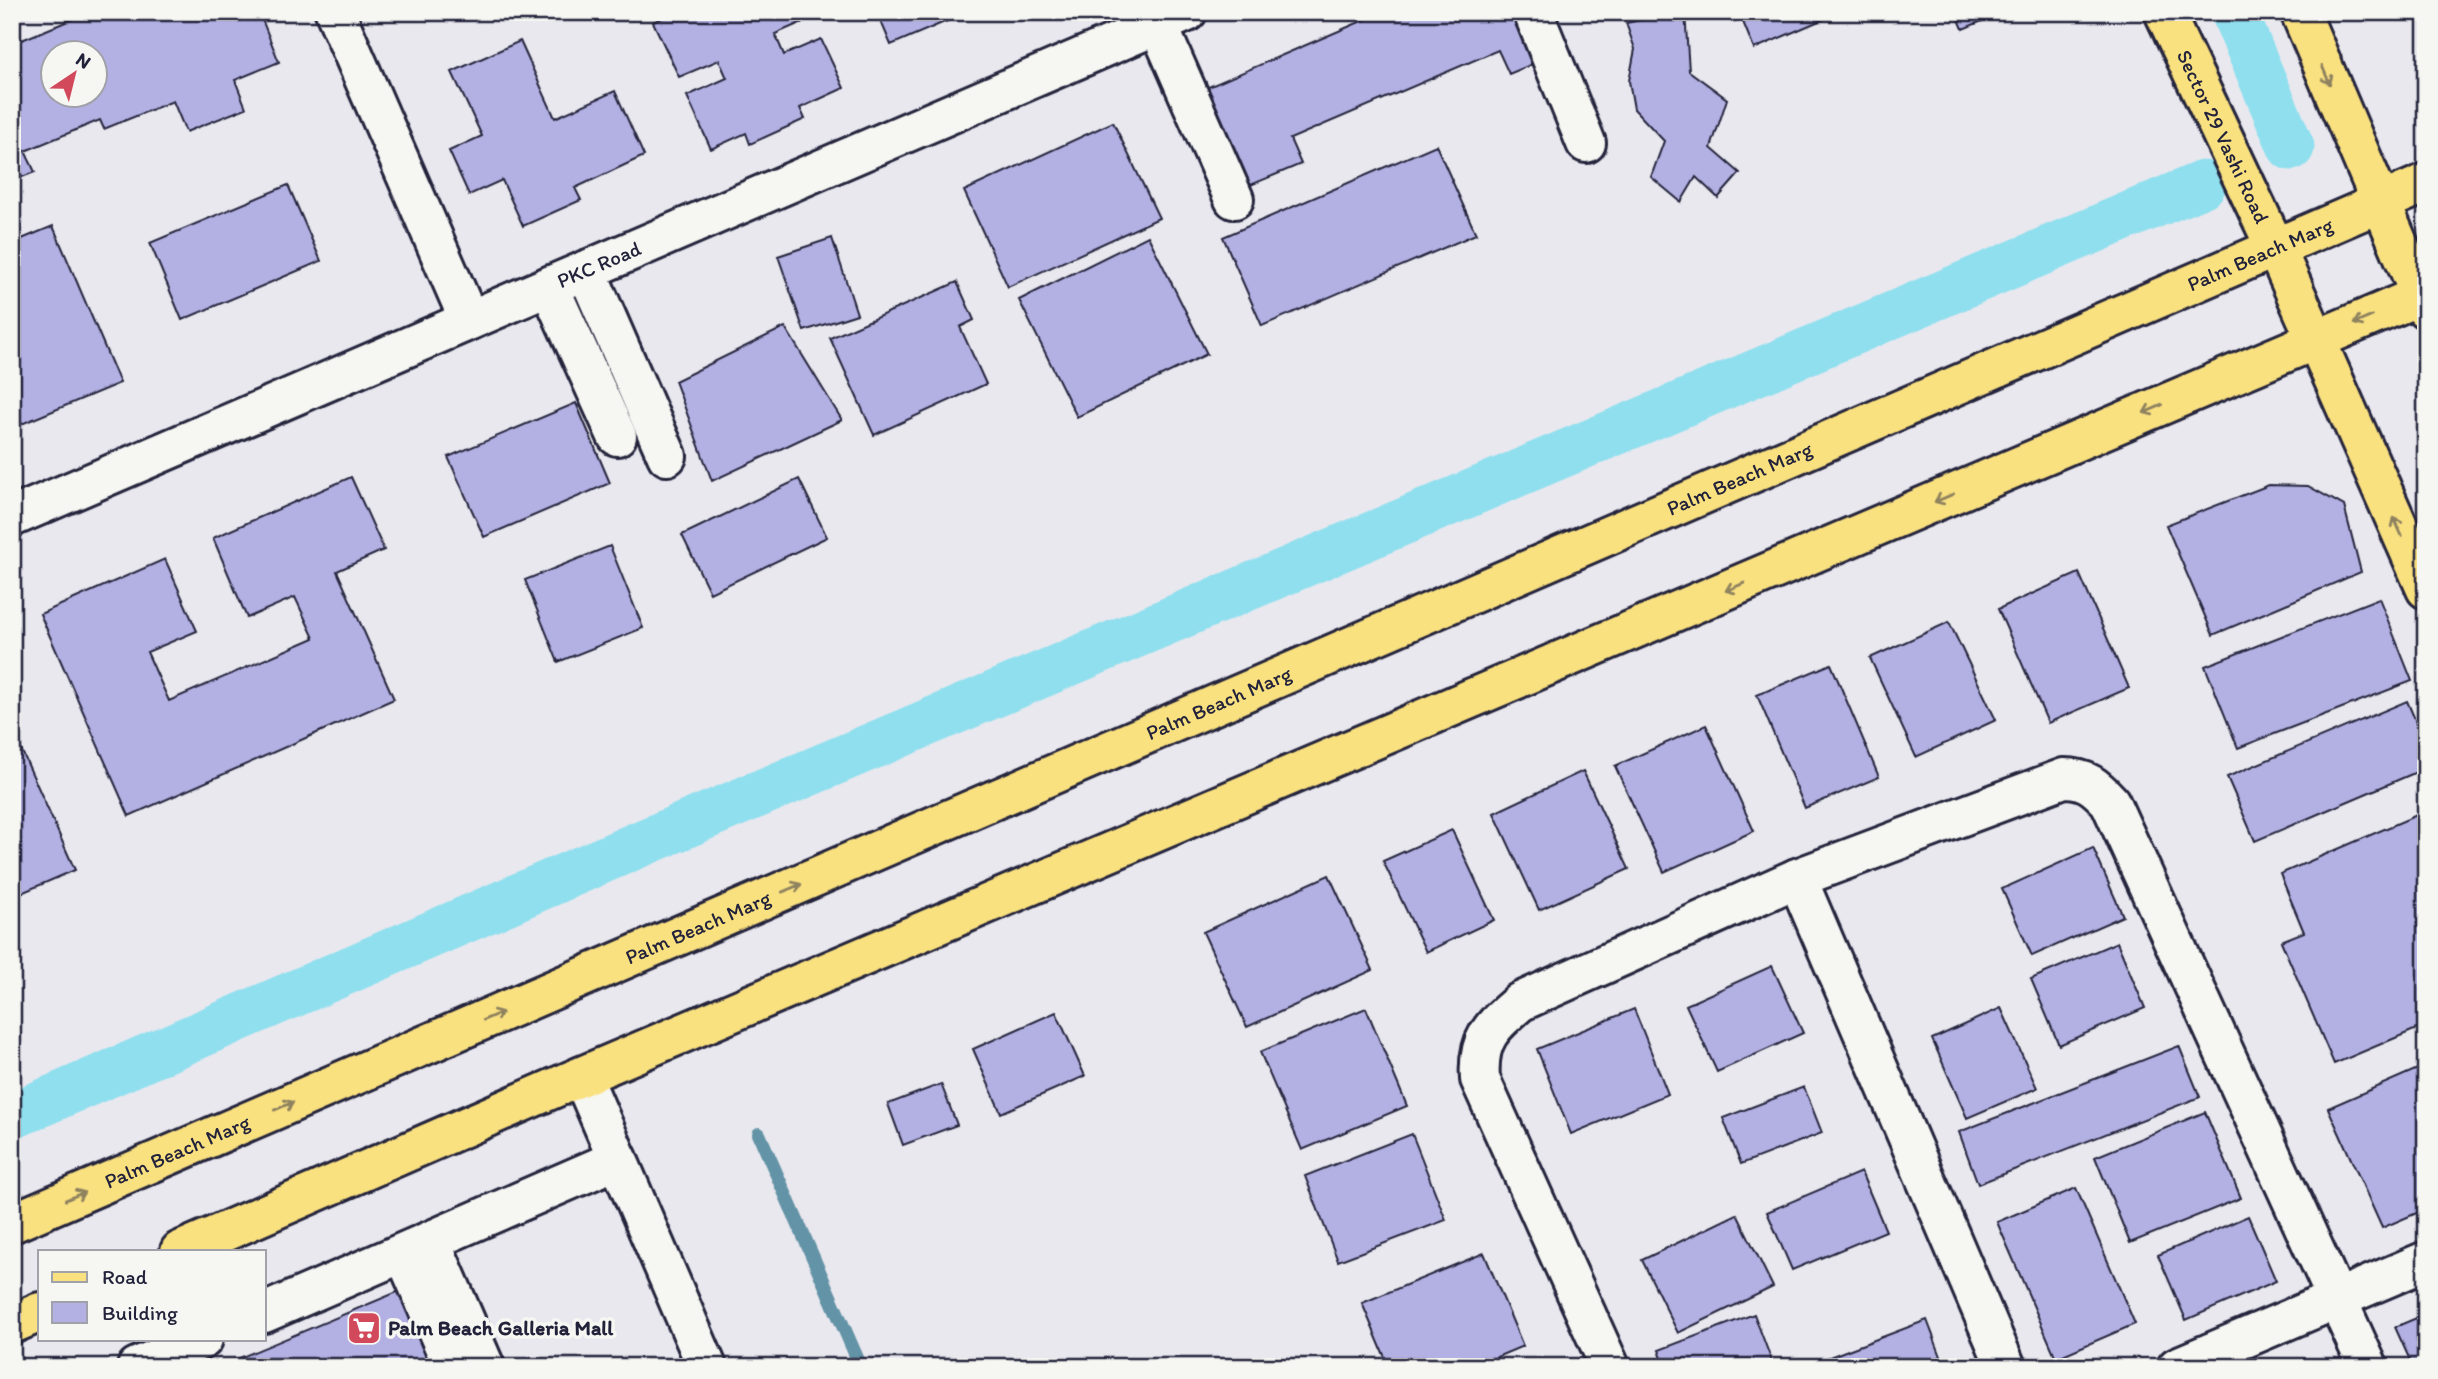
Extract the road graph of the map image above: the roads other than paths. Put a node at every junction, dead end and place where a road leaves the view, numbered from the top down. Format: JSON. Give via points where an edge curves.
{"nodes":[{"id":1,"x":335,"y":12,"type":"edge"},
{"id":2,"x":1532,"y":12,"type":"edge"},
{"id":3,"x":2164,"y":12,"type":"edge"},
{"id":4,"x":2300,"y":12,"type":"edge"},
{"id":5,"x":1172,"y":18,"type":"edge"},
{"id":6,"x":1586,"y":143,"type":"dead end"},
{"id":7,"x":2426,"y":183,"type":"edge"},
{"id":8,"x":1234,"y":199,"type":"dead end"},
{"id":9,"x":2381,"y":202,"type":"junction"},
{"id":10,"x":2276,"y":250,"type":"junction"},
{"id":11,"x":586,"y":270,"type":"junction"},
{"id":12,"x":548,"y":286,"type":"junction"},
{"id":13,"x":2424,"y":299,"type":"edge"},
{"id":14,"x":470,"y":320,"type":"junction"},
{"id":15,"x":2316,"y":340,"type":"junction"},
{"id":16,"x":617,"y":436,"type":"dead end"},
{"id":17,"x":667,"y":456,"type":"dead end"},
{"id":18,"x":12,"y":517,"type":"edge"},
{"id":19,"x":2426,"y":589,"type":"edge"},
{"id":20,"x":1797,"y":878,"type":"junction"},
{"id":21,"x":582,"y":1076,"type":"junction"},
{"id":22,"x":618,"y":1160,"type":"junction"},
{"id":23,"x":12,"y":1223,"type":"edge"},
{"id":24,"x":418,"y":1247,"type":"junction"},
{"id":25,"x":182,"y":1250,"type":"edge"},
{"id":26,"x":2426,"y":1261,"type":"edge"},
{"id":27,"x":2338,"y":1297,"type":"junction"},
{"id":28,"x":266,"y":1312,"type":"edge"},
{"id":29,"x":38,"y":1313,"type":"edge"},
{"id":30,"x":12,"y":1324,"type":"edge"},
{"id":31,"x":201,"y":1340,"type":"edge"},
{"id":32,"x":137,"y":1367,"type":"edge"},
{"id":33,"x":453,"y":1367,"type":"edge"},
{"id":34,"x":485,"y":1367,"type":"edge"},
{"id":35,"x":706,"y":1367,"type":"edge"},
{"id":36,"x":1610,"y":1367,"type":"edge"},
{"id":37,"x":2006,"y":1367,"type":"edge"},
{"id":38,"x":2177,"y":1367,"type":"edge"},
{"id":39,"x":2368,"y":1367,"type":"edge"}],
"edges":[{"from":1,"to":14,"type":"street"},
{"from":2,"to":6,"type":"street"},
{"from":3,"to":10,"type":"main road","name":"Sector 29 Vashi Road"},
{"from":4,"to":9,"type":"main road","one_way":true},
{"from":5,"to":8,"type":"street"},
{"from":5,"to":11,"type":"street","name":"PKC Road"},
{"from":7,"to":9,"type":"main road","name":"Palm Beach Marg"},
{"from":9,"to":10,"type":"main road","name":"Palm Beach Marg"},
{"from":9,"to":13,"type":"main road"},
{"from":10,"to":15,"type":"main road","name":"Sector 29 Vashi Road"},
{"from":23,"to":10,"type":"main road","name":"Palm Beach Marg","one_way":true},
{"from":11,"to":12,"type":"street","name":"PKC Road"},
{"from":11,"to":17,"type":"street"},
{"from":12,"to":14,"type":"street","name":"PKC Road"},
{"from":12,"to":16,"type":"street"},
{"from":13,"to":15,"type":"main road","one_way":true},
{"from":14,"to":18,"type":"street","name":"PKC Road"},
{"from":19,"to":15,"type":"main road","name":"Sector 29 Vashi Road","one_way":true},
{"from":15,"to":21,"type":"main road","one_way":true},
{"from":20,"to":27,"type":"street","via":[[2064,778],[2081,778],[2096,787],[2110,802]]},
{"from":20,"to":36,"type":"street","via":[[1520,1002],[1491,1026],[1478,1054],[1480,1079]]},
{"from":20,"to":37,"type":"street"},
{"from":21,"to":22,"type":"street"},
{"from":21,"to":25,"type":"main road"},
{"from":22,"to":24,"type":"street"},
{"from":22,"to":35,"type":"street"},
{"from":24,"to":28,"type":"street"},
{"from":24,"to":33,"type":"street"},
{"from":24,"to":34,"type":"street"},
{"from":26,"to":27,"type":"street"},
{"from":27,"to":38,"type":"street"},
{"from":27,"to":39,"type":"street"},
{"from":29,"to":30,"type":"main road"},
{"from":31,"to":32,"type":"street"}]}
